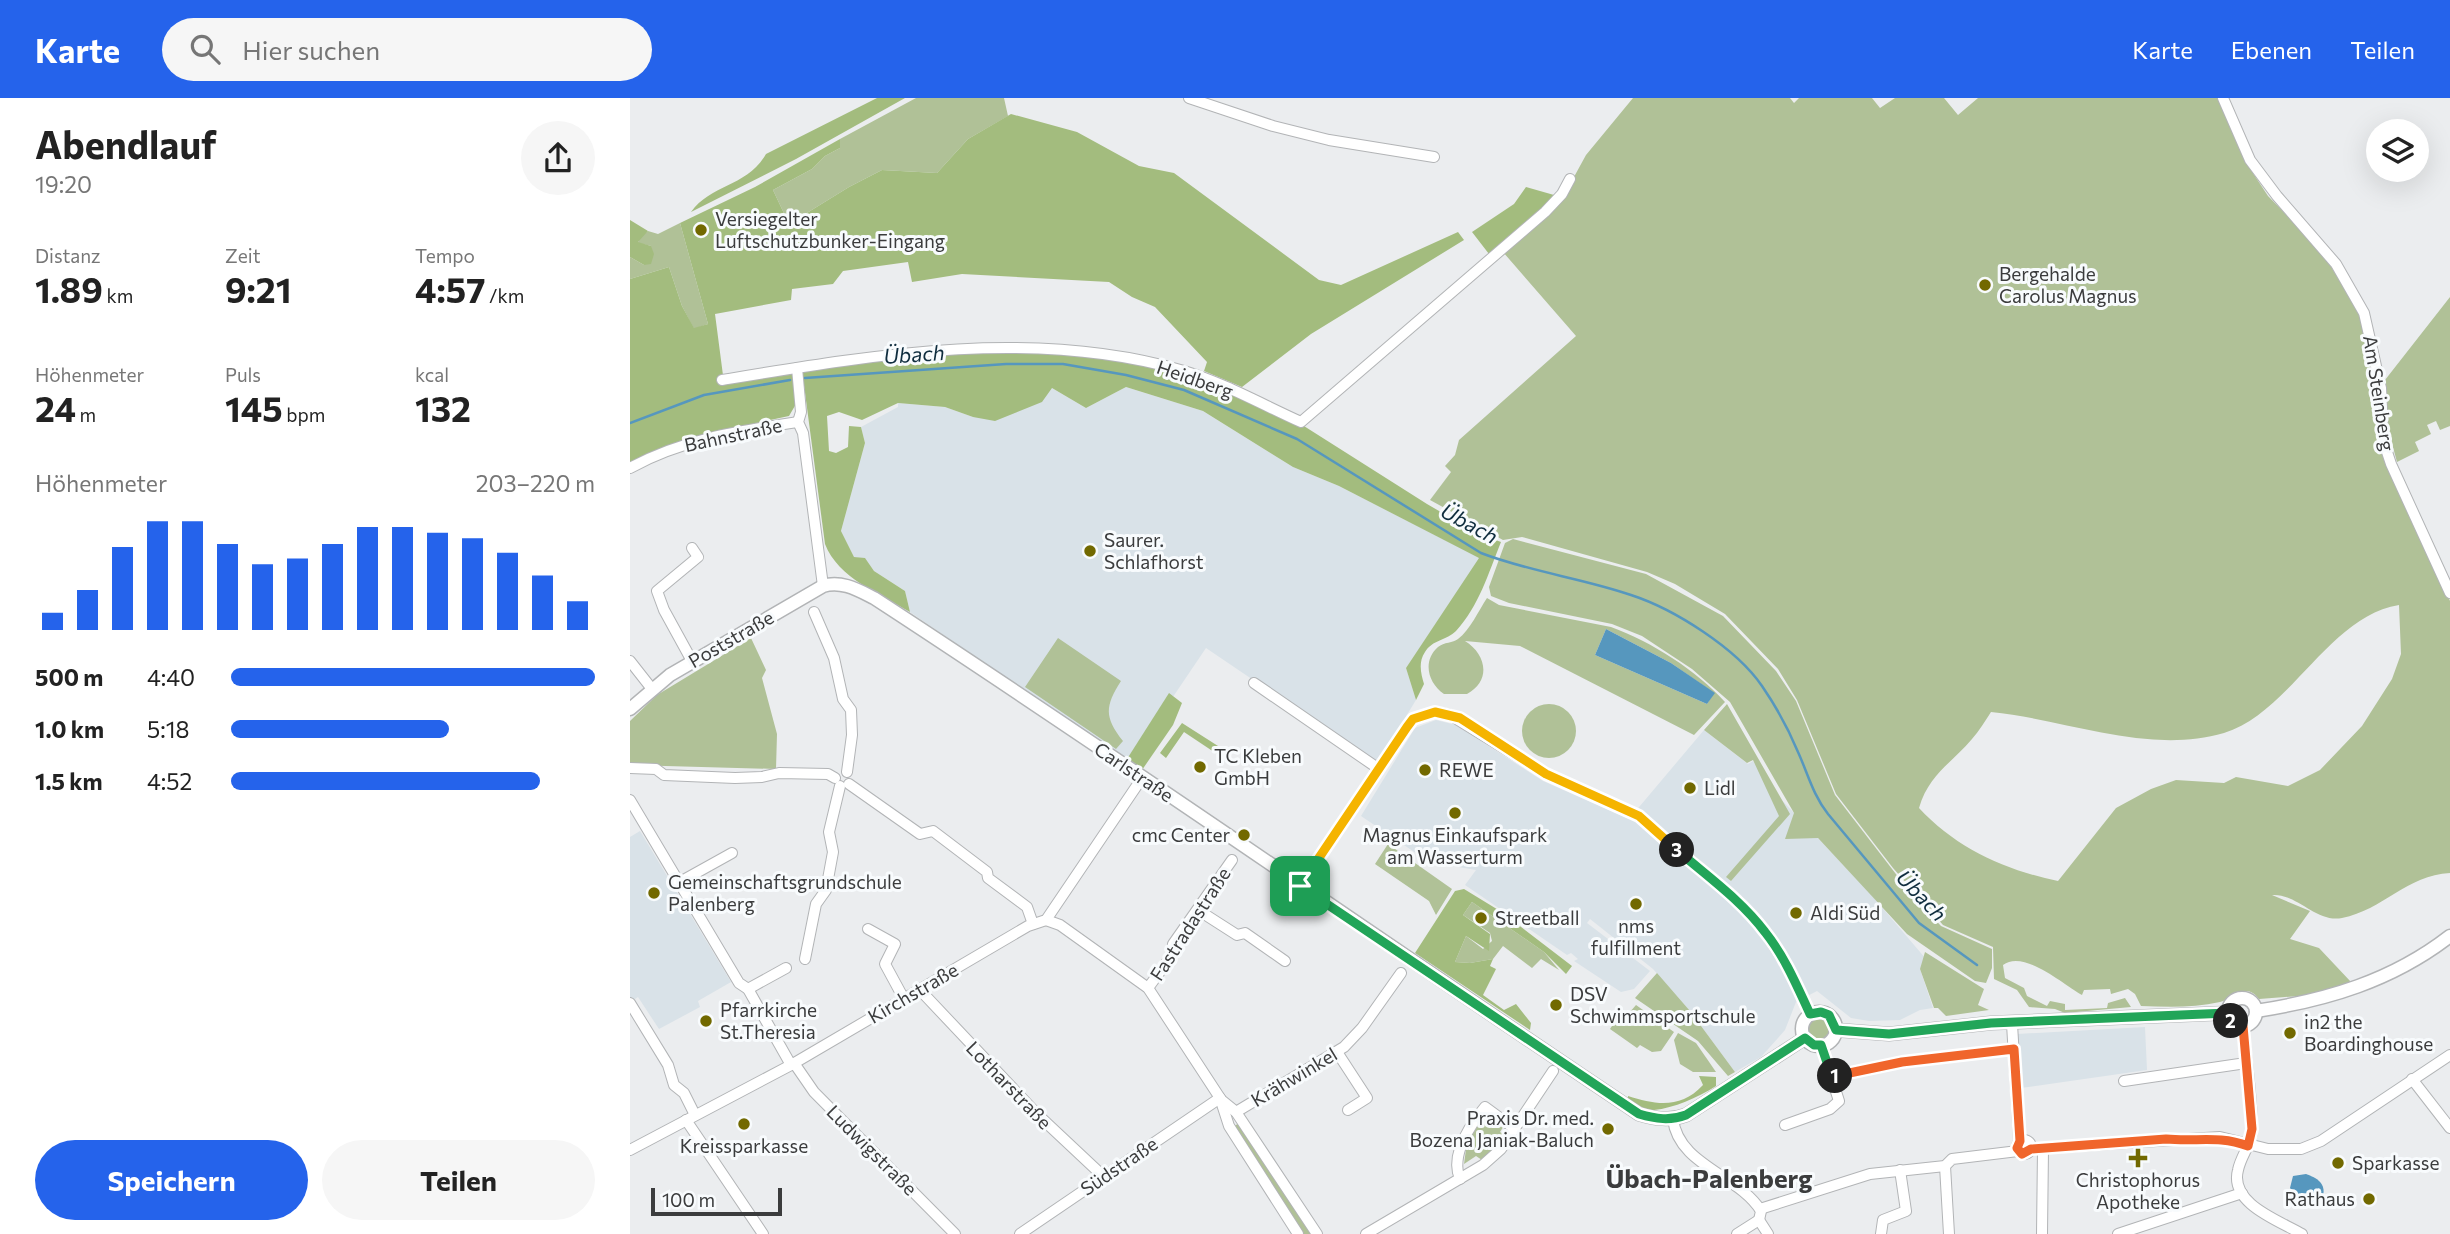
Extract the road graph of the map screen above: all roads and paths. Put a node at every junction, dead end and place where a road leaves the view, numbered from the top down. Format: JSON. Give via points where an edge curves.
{"nodes":[{"id":1,"x":1189,"y":98,"type":"edge"},
{"id":2,"x":2223,"y":98,"type":"edge"},
{"id":3,"x":1434,"y":157,"type":"dead end"},
{"id":4,"x":1570,"y":179,"type":"dead end"},
{"id":5,"x":797,"y":368,"type":"junction"},
{"id":6,"x":722,"y":380,"type":"dead end"},
{"id":7,"x":798,"y":422,"type":"junction"},
{"id":8,"x":630,"y":468,"type":"edge"},
{"id":9,"x":692,"y":548,"type":"dead end"},
{"id":10,"x":839,"y":584,"type":"joint"},
{"id":11,"x":823,"y":586,"type":"junction"},
{"id":12,"x":2450,"y":593,"type":"edge"},
{"id":13,"x":814,"y":612,"type":"dead end"},
{"id":14,"x":630,"y":661,"type":"edge"},
{"id":15,"x":692,"y":661,"type":"junction"},
{"id":16,"x":1254,"y":683,"type":"dead end"},
{"id":17,"x":652,"y":689,"type":"junction"},
{"id":18,"x":630,"y":709,"type":"edge"},
{"id":19,"x":630,"y":768,"type":"edge"},
{"id":20,"x":1379,"y":769,"type":"junction"},
{"id":21,"x":1142,"y":778,"type":"junction"},
{"id":22,"x":841,"y":783,"type":"junction"},
{"id":23,"x":630,"y":800,"type":"edge"},
{"id":24,"x":732,"y":853,"type":"dead end"},
{"id":25,"x":1232,"y":860,"type":"dead end"},
{"id":26,"x":678,"y":883,"type":"junction"},
{"id":27,"x":1300,"y":886,"type":"junction"},
{"id":28,"x":1198,"y":910,"type":"junction"},
{"id":29,"x":1046,"y":920,"type":"junction"},
{"id":30,"x":1033,"y":924,"type":"junction"},
{"id":31,"x":868,"y":929,"type":"dead end"},
{"id":32,"x":2450,"y":936,"type":"edge"},
{"id":33,"x":805,"y":959,"type":"dead end"},
{"id":34,"x":1285,"y":961,"type":"dead end"},
{"id":35,"x":786,"y":968,"type":"dead end"},
{"id":36,"x":1401,"y":973,"type":"dead end"},
{"id":37,"x":1148,"y":988,"type":"junction"},
{"id":38,"x":748,"y":989,"type":"junction"},
{"id":39,"x":920,"y":990,"type":"junction"},
{"id":40,"x":904,"y":999,"type":"junction"},
{"id":41,"x":630,"y":1003,"type":"edge"},
{"id":42,"x":2256,"y":1011,"type":"junction"},
{"id":43,"x":2228,"y":1013,"type":"junction"},
{"id":44,"x":1810,"y":1014,"type":"junction"},
{"id":45,"x":2012,"y":1024,"type":"junction"},
{"id":46,"x":2243,"y":1026,"type":"junction"},
{"id":47,"x":1836,"y":1030,"type":"junction"},
{"id":48,"x":1805,"y":1038,"type":"junction"},
{"id":49,"x":1821,"y":1045,"type":"junction"},
{"id":50,"x":2014,"y":1049,"type":"junction"},
{"id":51,"x":1337,"y":1052,"type":"junction"},
{"id":52,"x":2450,"y":1055,"type":"edge"},
{"id":53,"x":2246,"y":1063,"type":"junction"},
{"id":54,"x":793,"y":1064,"type":"junction"},
{"id":55,"x":1553,"y":1071,"type":"dead end"},
{"id":56,"x":1832,"y":1077,"type":"junction"},
{"id":57,"x":2412,"y":1079,"type":"junction"},
{"id":58,"x":2124,"y":1081,"type":"dead end"},
{"id":59,"x":1220,"y":1098,"type":"junction"},
{"id":60,"x":1348,"y":1110,"type":"dead end"},
{"id":61,"x":1236,"y":1112,"type":"junction"},
{"id":62,"x":691,"y":1117,"type":"junction"},
{"id":63,"x":1673,"y":1119,"type":"junction"},
{"id":64,"x":1785,"y":1125,"type":"dead end"},
{"id":65,"x":2450,"y":1128,"type":"edge"},
{"id":66,"x":1515,"y":1129,"type":"junction"},
{"id":67,"x":2019,"y":1146,"type":"junction"},
{"id":68,"x":2248,"y":1146,"type":"junction"},
{"id":69,"x":2043,"y":1149,"type":"junction"},
{"id":70,"x":630,"y":1150,"type":"edge"},
{"id":71,"x":1945,"y":1166,"type":"junction"},
{"id":72,"x":1900,"y":1170,"type":"junction"},
{"id":73,"x":1103,"y":1176,"type":"junction"},
{"id":74,"x":1460,"y":1179,"type":"junction"},
{"id":75,"x":2242,"y":1193,"type":"junction"},
{"id":76,"x":1760,"y":1214,"type":"junction"},
{"id":77,"x":2143,"y":1230,"type":"edge"},
{"id":78,"x":763,"y":1234,"type":"edge"},
{"id":79,"x":955,"y":1234,"type":"edge"},
{"id":80,"x":1020,"y":1234,"type":"edge"},
{"id":81,"x":1298,"y":1234,"type":"edge"},
{"id":82,"x":1317,"y":1234,"type":"edge"},
{"id":83,"x":1366,"y":1234,"type":"edge"},
{"id":84,"x":1737,"y":1234,"type":"edge"},
{"id":85,"x":1768,"y":1234,"type":"edge"},
{"id":86,"x":1881,"y":1234,"type":"edge"},
{"id":87,"x":1949,"y":1234,"type":"edge"},
{"id":88,"x":2042,"y":1234,"type":"edge"},
{"id":89,"x":2118,"y":1234,"type":"edge"},
{"id":90,"x":2302,"y":1234,"type":"edge"}],
"edges":[{"from":1,"to":3,"type":"street","via":[[1295,132]]},
{"from":2,"to":12,"type":"street","name":"Am Steinberg","via":[[2249,160],[2330,255],[2364,313],[2381,388],[2383,440]]},
{"from":4,"to":5,"type":"street","name":"Heidberg","via":[[1545,212],[1301,422],[1186,372],[1076,350],[941,351]]},
{"from":5,"to":6,"type":"street","name":"Heidberg"},
{"from":5,"to":7,"type":"street"},
{"from":7,"to":8,"type":"street","name":"Bahnstraße","via":[[710,436]]},
{"from":7,"to":11,"type":"street"},
{"from":9,"to":15,"type":"street","via":[[698,557],[657,591]]},
{"from":10,"to":11,"type":"main road","name":"Poststraße"},
{"from":10,"to":21,"type":"main road","name":"Carlstraße","via":[[874,598]]},
{"from":11,"to":15,"type":"main road","name":"Poststraße"},
{"from":13,"to":22,"type":"street","via":[[834,658],[843,699],[851,710],[852,735],[846,772],[839,772]]},
{"from":14,"to":17,"type":"street"},
{"from":15,"to":17,"type":"main road","name":"Poststraße"},
{"from":16,"to":20,"type":"street"},
{"from":17,"to":18,"type":"main road","name":"Poststraße"},
{"from":19,"to":22,"type":"street","via":[[656,769],[664,775],[748,778],[828,774]]},
{"from":20,"to":27,"type":"street"},
{"from":20,"to":44,"type":"street","via":[[1413,719],[1435,712],[1460,718],[1546,774],[1623,806],[1738,901],[1764,930]]},
{"from":21,"to":27,"type":"main road","name":"Carlstraße"},
{"from":21,"to":29,"type":"street"},
{"from":22,"to":30,"type":"street","via":[[920,834],[933,831],[1027,907]]},
{"from":22,"to":33,"type":"street","via":[[829,832],[833,852],[826,890],[817,904]]},
{"from":23,"to":26,"type":"street","name":"Ludwigstraße"},
{"from":24,"to":26,"type":"street"},
{"from":25,"to":28,"type":"street","name":"Fastradastraße"},
{"from":26,"to":38,"type":"street","name":"Ludwigstraße","via":[[739,983]]},
{"from":27,"to":63,"type":"main road","name":"Carlstraße","via":[[1639,1114]]},
{"from":28,"to":34,"type":"street","via":[[1237,935],[1245,933]]},
{"from":28,"to":37,"type":"street","name":"Fastradastraße"},
{"from":29,"to":30,"type":"street","name":"Kirchstraße"},
{"from":29,"to":37,"type":"street","via":[[1060,925]]},
{"from":30,"to":39,"type":"street","name":"Kirchstraße"},
{"from":31,"to":40,"type":"street","via":[[895,944],[885,964]]},
{"from":32,"to":42,"type":"main road","via":[[2361,987]]},
{"from":35,"to":38,"type":"street"},
{"from":36,"to":51,"type":"street","name":"Krähwinkel","via":[[1362,1028]]},
{"from":37,"to":59,"type":"street"},
{"from":38,"to":54,"type":"street","name":"Ludwigstraße"},
{"from":39,"to":40,"type":"street","name":"Kirchstraße"},
{"from":39,"to":73,"type":"street","name":"Lotharstraße"},
{"from":40,"to":54,"type":"street","name":"Kirchstraße"},
{"from":41,"to":62,"type":"street","via":[[668,1065],[674,1085],[684,1093]]},
{"from":42,"to":43,"type":"main road","via":[[2251,1002],[2241,999],[2232,1003]]},
{"from":42,"to":46,"type":"main road","via":[[2252,1021]]},
{"from":43,"to":45,"type":"main road"},
{"from":43,"to":46,"type":"main road","via":[[2233,1022]]},
{"from":44,"to":47,"type":"main road","via":[[1829,1015]]},
{"from":44,"to":48,"type":"main road","via":[[1802,1025]]},
{"from":45,"to":47,"type":"main road","via":[[1889,1034]]},
{"from":45,"to":50,"type":"street"},
{"from":46,"to":53,"type":"street"},
{"from":47,"to":49,"type":"main road","via":[[1833,1038]]},
{"from":48,"to":49,"type":"main road"},
{"from":48,"to":63,"type":"main road","via":[[1723,1094]]},
{"from":49,"to":56,"type":"street"},
{"from":50,"to":56,"type":"street","via":[[1902,1062]]},
{"from":50,"to":67,"type":"street"},
{"from":51,"to":60,"type":"street","via":[[1367,1098]]},
{"from":51,"to":61,"type":"street","name":"Krähwinkel"},
{"from":52,"to":57,"type":"street"},
{"from":53,"to":58,"type":"street"},
{"from":53,"to":68,"type":"street","via":[[2252,1129]]},
{"from":54,"to":62,"type":"street","name":"Kirchstraße"},
{"from":54,"to":79,"type":"street","name":"Ludwigstraße","via":[[814,1092]]},
{"from":55,"to":66,"type":"street"},
{"from":56,"to":64,"type":"street","via":[[1838,1094],[1836,1106]]},
{"from":57,"to":65,"type":"street"},
{"from":57,"to":68,"type":"street","via":[[2321,1141],[2301,1149]]},
{"from":59,"to":61,"type":"street"},
{"from":59,"to":73,"type":"street","name":"Südstraße"},
{"from":59,"to":81,"type":"street","via":[[1229,1126]]},
{"from":61,"to":82,"type":"street"},
{"from":62,"to":70,"type":"street","name":"Kirchstraße"},
{"from":62,"to":78,"type":"street"},
{"from":63,"to":76,"type":"street","via":[[1682,1145],[1744,1191]]},
{"from":66,"to":74,"type":"street","via":[[1498,1152]]},
{"from":66,"to":74,"type":"street","via":[[1485,1107],[1464,1138]]},
{"from":67,"to":69,"type":"street","via":[[2025,1154]]},
{"from":67,"to":71,"type":"street","via":[[1952,1159]]},
{"from":68,"to":69,"type":"street","via":[[2208,1138]]},
{"from":68,"to":75,"type":"street","via":[[2238,1171]]},
{"from":69,"to":88,"type":"street"},
{"from":71,"to":72,"type":"street"},
{"from":71,"to":87,"type":"street"},
{"from":72,"to":76,"type":"street","via":[[1870,1174]]},
{"from":72,"to":86,"type":"street","via":[[1906,1212],[1883,1220]]},
{"from":73,"to":80,"type":"street","name":"Südstraße"},
{"from":74,"to":83,"type":"street"},
{"from":75,"to":77,"type":"street"},
{"from":75,"to":90,"type":"street","via":[[2256,1208]]},
{"from":76,"to":84,"type":"street"},
{"from":76,"to":85,"type":"street"},
{"from":77,"to":89,"type":"street"}]}
